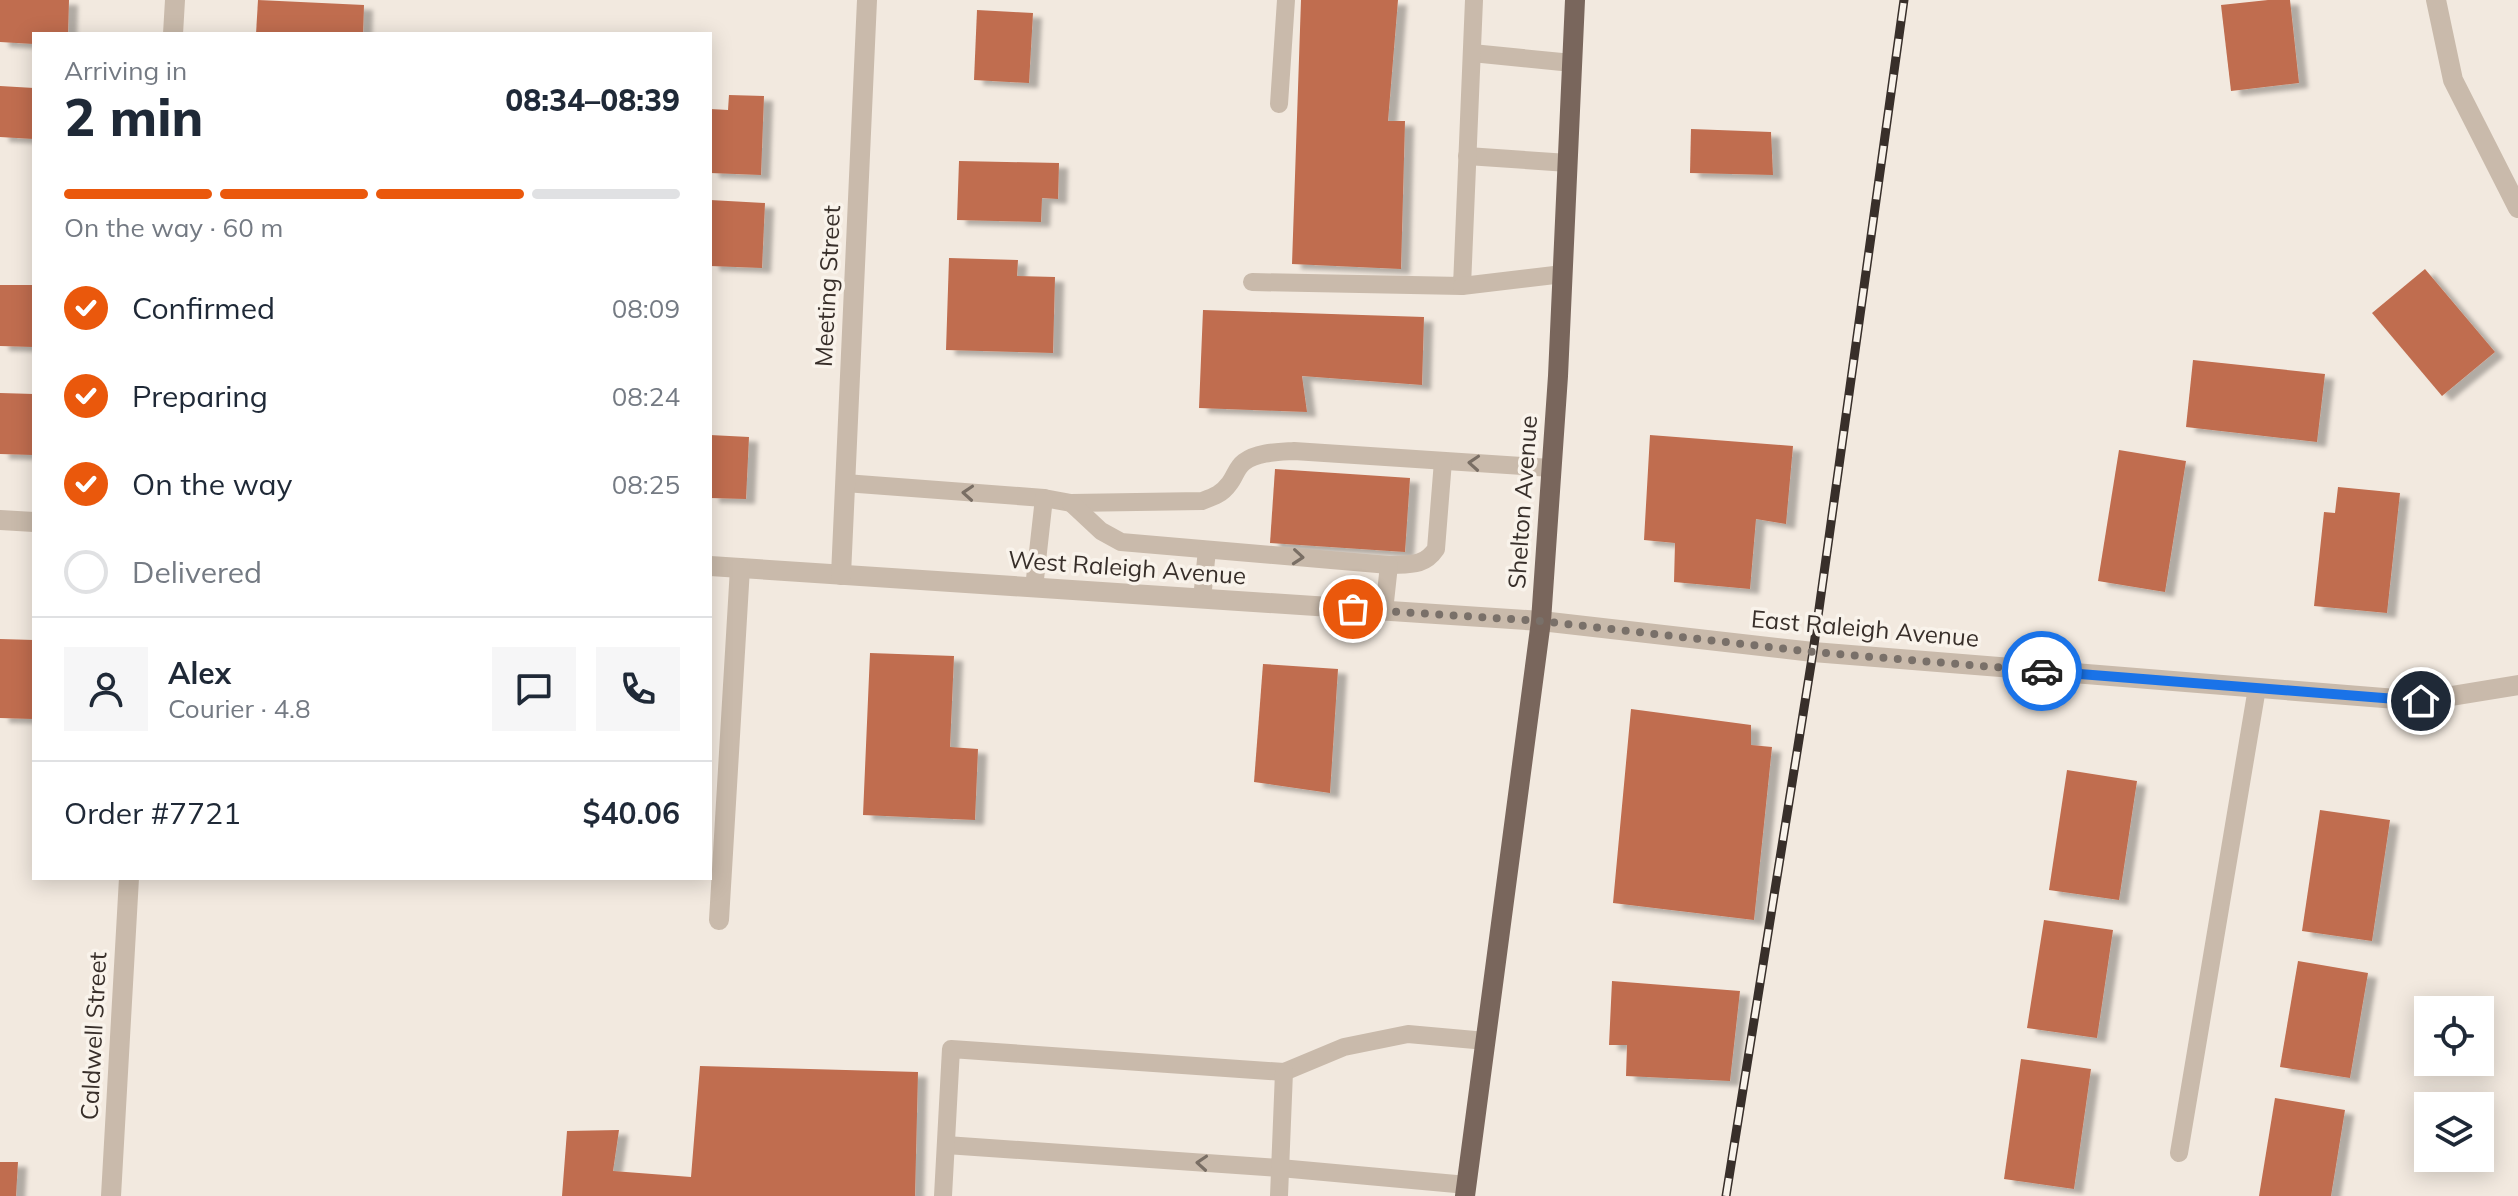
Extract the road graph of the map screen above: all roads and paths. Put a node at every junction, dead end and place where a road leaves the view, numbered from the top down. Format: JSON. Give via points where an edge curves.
{"nodes":[{"id":1,"x":175,"y":0,"type":"edge"},
{"id":2,"x":867,"y":0,"type":"edge"},
{"id":3,"x":1286,"y":0,"type":"edge"},
{"id":4,"x":1474,"y":0,"type":"edge"},
{"id":5,"x":1575,"y":0,"type":"edge"},
{"id":6,"x":2436,"y":0,"type":"edge"},
{"id":7,"x":173,"y":32,"type":"edge"},
{"id":8,"x":1472,"y":53,"type":"junction"},
{"id":9,"x":1572,"y":63,"type":"junction"},
{"id":10,"x":1279,"y":104,"type":"dead end"},
{"id":11,"x":1467,"y":156,"type":"junction"},
{"id":12,"x":1568,"y":163,"type":"junction"},
{"id":13,"x":2518,"y":208,"type":"edge"},
{"id":14,"x":1563,"y":274,"type":"junction"},
{"id":15,"x":1252,"y":282,"type":"dead end"},
{"id":16,"x":1462,"y":286,"type":"junction"},
{"id":17,"x":1443,"y":461,"type":"junction"},
{"id":18,"x":1551,"y":468,"type":"junction"},
{"id":19,"x":845,"y":483,"type":"junction"},
{"id":20,"x":1044,"y":498,"type":"junction"},
{"id":21,"x":1071,"y":503,"type":"junction"},
{"id":22,"x":0,"y":520,"type":"edge"},
{"id":23,"x":32,"y":522,"type":"edge"},
{"id":24,"x":1207,"y":550,"type":"junction"},
{"id":25,"x":1389,"y":565,"type":"junction"},
{"id":26,"x":712,"y":566,"type":"edge"},
{"id":27,"x":740,"y":568,"type":"junction"},
{"id":28,"x":841,"y":575,"type":"junction"},
{"id":29,"x":1034,"y":588,"type":"junction"},
{"id":30,"x":1202,"y":599,"type":"junction"},
{"id":31,"x":1384,"y":611,"type":"junction"},
{"id":32,"x":1541,"y":621,"type":"junction"},
{"id":33,"x":2518,"y":685,"type":"edge"},
{"id":34,"x":2257,"y":688,"type":"junction"},
{"id":35,"x":129,"y":880,"type":"edge"},
{"id":36,"x":719,"y":920,"type":"dead end"},
{"id":37,"x":1486,"y":1041,"type":"junction"},
{"id":38,"x":1284,"y":1072,"type":"junction"},
{"id":39,"x":946,"y":1145,"type":"junction"},
{"id":40,"x":2179,"y":1153,"type":"dead end"},
{"id":41,"x":1280,"y":1168,"type":"junction"},
{"id":42,"x":1466,"y":1190,"type":"edge"},
{"id":43,"x":111,"y":1196,"type":"edge"},
{"id":44,"x":943,"y":1196,"type":"edge"},
{"id":45,"x":1279,"y":1196,"type":"edge"}],
"edges":[{"from":1,"to":7,"type":"street"},
{"from":2,"to":19,"type":"street","name":"Meeting Street"},
{"from":3,"to":10,"type":"lane"},
{"from":4,"to":8,"type":"lane"},
{"from":5,"to":9,"type":"main road","name":"Shelton Avenue"},
{"from":6,"to":13,"type":"street","via":[[2453,80]]},
{"from":8,"to":9,"type":"lane"},
{"from":8,"to":11,"type":"lane"},
{"from":9,"to":12,"type":"main road","name":"Shelton Avenue"},
{"from":11,"to":12,"type":"lane"},
{"from":11,"to":16,"type":"lane"},
{"from":12,"to":14,"type":"main road","name":"Shelton Avenue"},
{"from":14,"to":16,"type":"lane"},
{"from":14,"to":18,"type":"main road","name":"Shelton Avenue"},
{"from":15,"to":16,"type":"lane"},
{"from":18,"to":17,"type":"lane","one_way":true},
{"from":17,"to":21,"type":"lane","via":[[1271,452],[1245,460],[1219,495],[1202,501]]},
{"from":17,"to":25,"type":"lane","via":[[1436,549],[1420,564]]},
{"from":18,"to":32,"type":"main road","name":"Shelton Avenue"},
{"from":20,"to":19,"type":"lane","one_way":true},
{"from":19,"to":28,"type":"street","name":"Meeting Street"},
{"from":20,"to":21,"type":"lane"},
{"from":20,"to":29,"type":"lane"},
{"from":21,"to":24,"type":"lane","via":[[1121,542]]},
{"from":22,"to":23,"type":"street"},
{"from":24,"to":25,"type":"lane","one_way":true},
{"from":24,"to":30,"type":"lane"},
{"from":25,"to":31,"type":"lane"},
{"from":26,"to":27,"type":"street","name":"West Raleigh Avenue"},
{"from":27,"to":28,"type":"street","name":"West Raleigh Avenue"},
{"from":27,"to":36,"type":"street"},
{"from":28,"to":29,"type":"street","name":"West Raleigh Avenue"},
{"from":29,"to":30,"type":"street","name":"West Raleigh Avenue"},
{"from":30,"to":31,"type":"street","name":"West Raleigh Avenue"},
{"from":31,"to":32,"type":"street","name":"West Raleigh Avenue"},
{"from":32,"to":34,"type":"street","name":"East Raleigh Avenue","via":[[1813,652]]},
{"from":32,"to":37,"type":"main road","name":"Shelton Avenue"},
{"from":33,"to":34,"type":"street","name":"East Raleigh Avenue","via":[[2421,701]]},
{"from":34,"to":40,"type":"lane"},
{"from":35,"to":43,"type":"street","name":"Caldwell Street"},
{"from":37,"to":38,"type":"lane","via":[[1408,1034],[1344,1047]]},
{"from":37,"to":42,"type":"main road","name":"Shelton Avenue"},
{"from":38,"to":39,"type":"lane","via":[[951,1049]]},
{"from":38,"to":41,"type":"lane"},
{"from":41,"to":39,"type":"lane","one_way":true},
{"from":39,"to":44,"type":"lane"},
{"from":41,"to":42,"type":"lane"},
{"from":41,"to":45,"type":"lane"}]}
